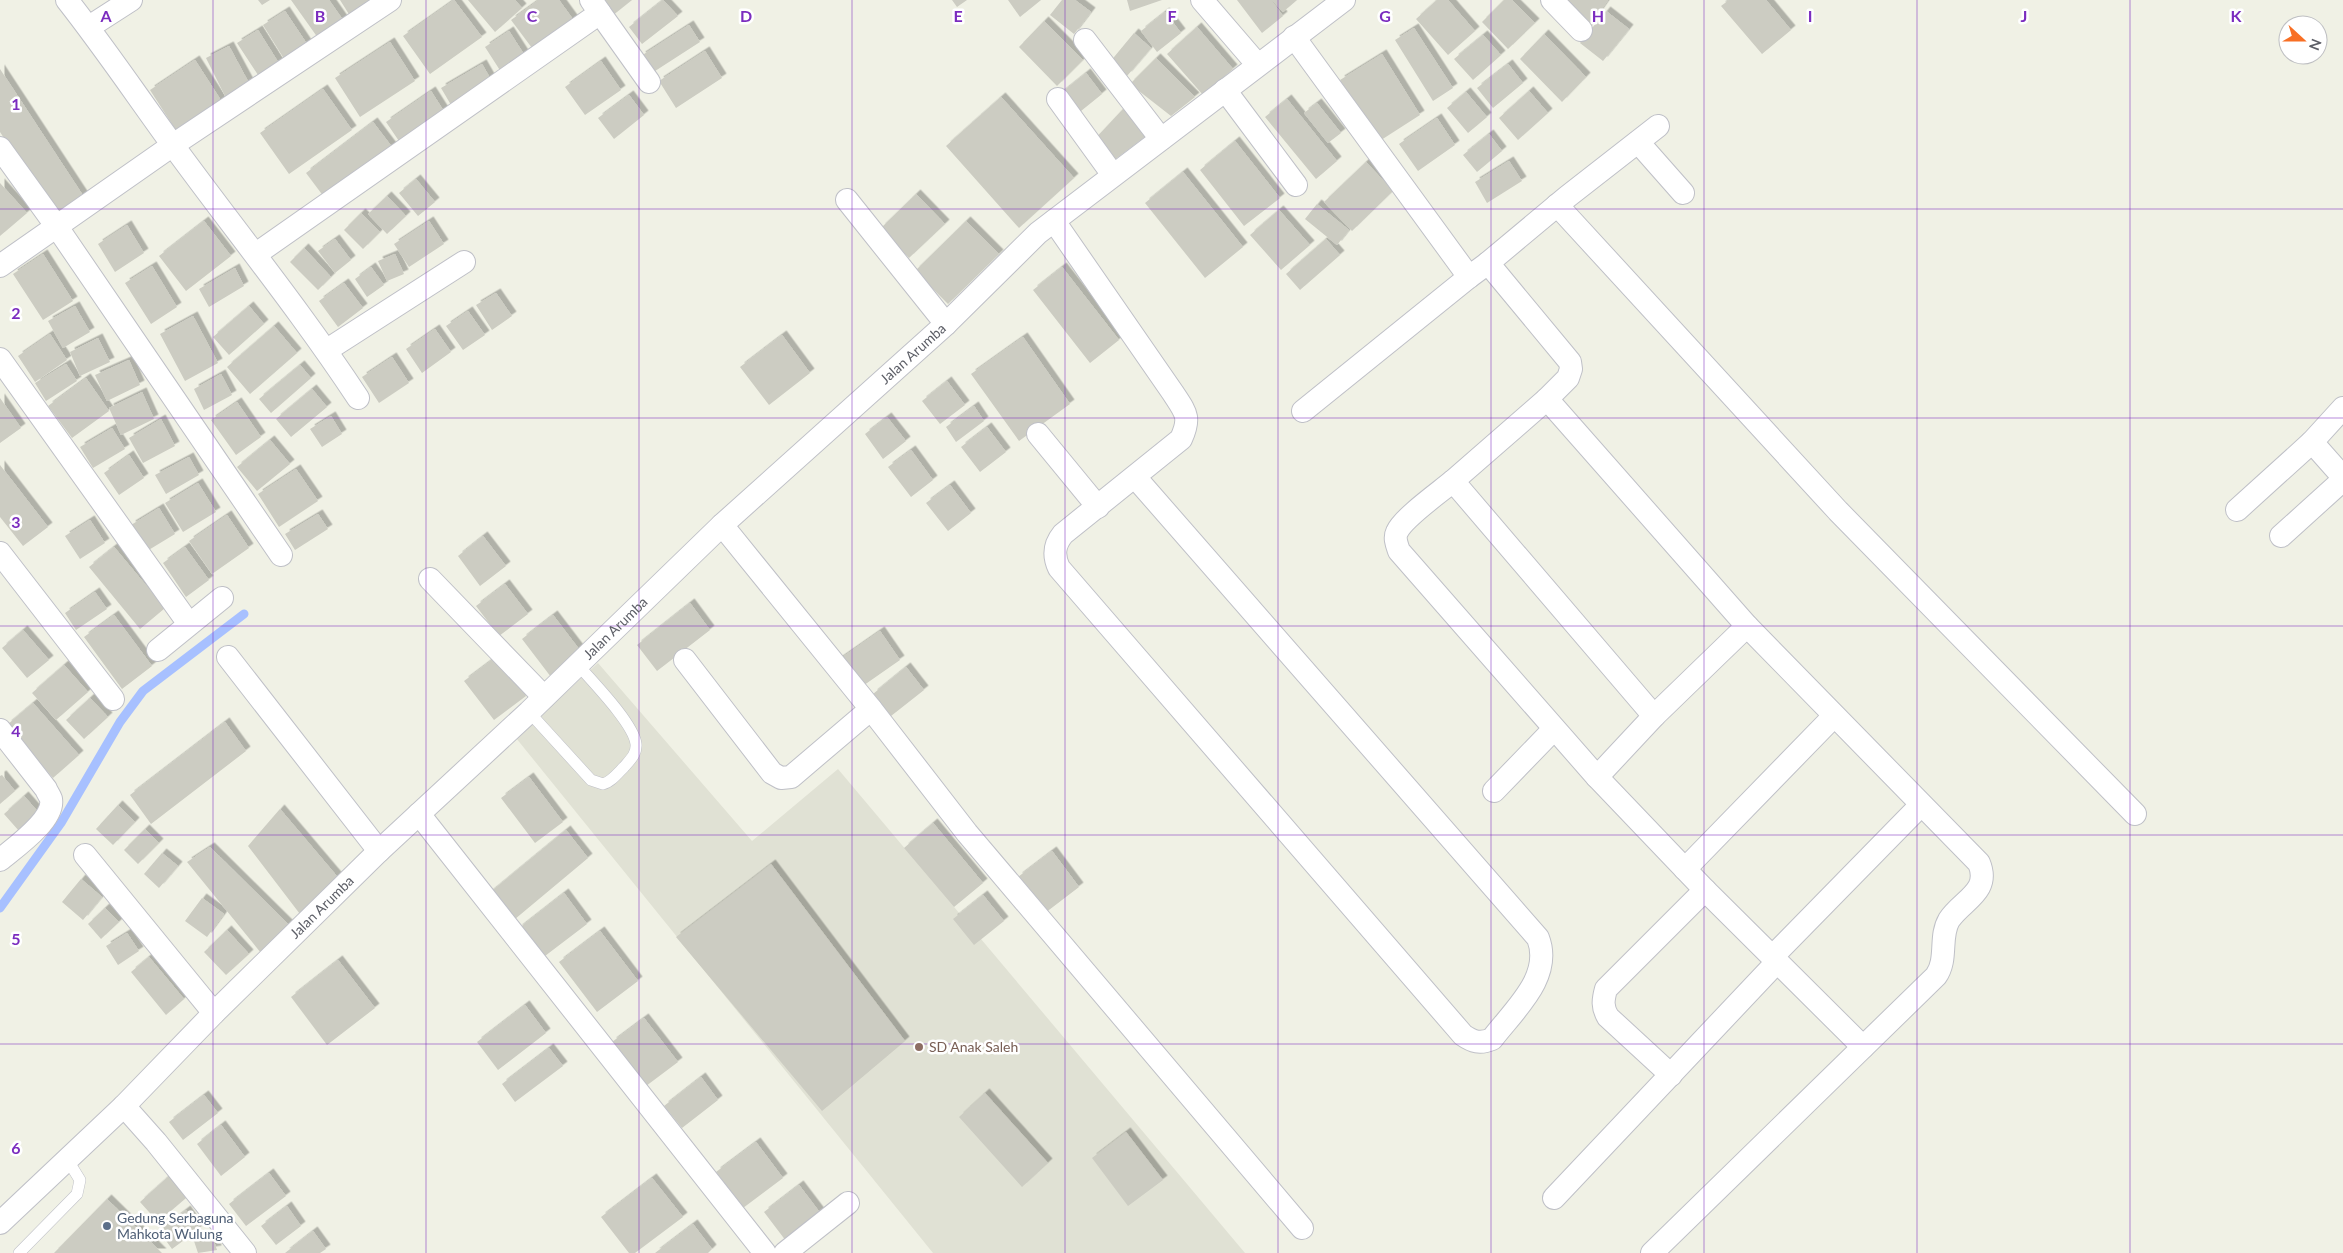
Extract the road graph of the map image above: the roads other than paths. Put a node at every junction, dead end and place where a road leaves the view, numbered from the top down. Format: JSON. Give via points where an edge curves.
{"nodes":[{"id":1,"x":67,"y":0,"type":"edge"},
{"id":2,"x":130,"y":0,"type":"edge"},
{"id":3,"x":390,"y":0,"type":"edge"},
{"id":4,"x":1202,"y":0,"type":"edge"},
{"id":5,"x":1344,"y":0,"type":"edge"},
{"id":6,"x":1552,"y":0,"type":"edge"},
{"id":7,"x":595,"y":6,"type":"edge"},
{"id":8,"x":89,"y":27,"type":"junction"},
{"id":9,"x":1581,"y":30,"type":"dead end"},
{"id":10,"x":1294,"y":37,"type":"junction"},
{"id":11,"x":1085,"y":40,"type":"dead end"},
{"id":12,"x":1257,"y":64,"type":"junction"},
{"id":13,"x":650,"y":82,"type":"dead end"},
{"id":14,"x":1225,"y":90,"type":"junction"},
{"id":15,"x":1058,"y":99,"type":"dead end"},
{"id":16,"x":1658,"y":126,"type":"dead end"},
{"id":17,"x":1161,"y":139,"type":"junction"},
{"id":18,"x":1638,"y":142,"type":"junction"},
{"id":19,"x":173,"y":145,"type":"junction"},
{"id":20,"x":0,"y":148,"type":"edge"},
{"id":21,"x":1113,"y":175,"type":"junction"},
{"id":22,"x":1296,"y":185,"type":"dead end"},
{"id":23,"x":1683,"y":193,"type":"dead end"},
{"id":24,"x":847,"y":200,"type":"dead end"},
{"id":25,"x":1558,"y":205,"type":"junction"},
{"id":26,"x":1054,"y":221,"type":"junction"},
{"id":27,"x":57,"y":227,"type":"junction"},
{"id":28,"x":256,"y":254,"type":"junction"},
{"id":29,"x":464,"y":262,"type":"dead end"},
{"id":30,"x":1488,"y":263,"type":"junction"},
{"id":31,"x":0,"y":266,"type":"edge"},
{"id":32,"x":1469,"y":277,"type":"junction"},
{"id":33,"x":946,"y":324,"type":"junction"},
{"id":34,"x":327,"y":350,"type":"junction"},
{"id":35,"x":0,"y":359,"type":"edge"},
{"id":36,"x":358,"y":398,"type":"dead end"},
{"id":37,"x":1547,"y":400,"type":"junction"},
{"id":38,"x":2343,"y":408,"type":"edge"},
{"id":39,"x":1303,"y":411,"type":"dead end"},
{"id":40,"x":1038,"y":434,"type":"dead end"},
{"id":41,"x":2312,"y":442,"type":"junction"},
{"id":42,"x":1135,"y":477,"type":"junction"},
{"id":43,"x":2343,"y":479,"type":"edge"},
{"id":44,"x":1453,"y":481,"type":"junction"},
{"id":45,"x":1098,"y":506,"type":"junction"},
{"id":46,"x":2237,"y":510,"type":"dead end"},
{"id":47,"x":722,"y":525,"type":"junction"},
{"id":48,"x":2281,"y":536,"type":"dead end"},
{"id":49,"x":0,"y":553,"type":"edge"},
{"id":50,"x":281,"y":555,"type":"dead end"},
{"id":51,"x":430,"y":579,"type":"dead end"},
{"id":52,"x":222,"y":598,"type":"dead end"},
{"id":53,"x":189,"y":624,"type":"junction"},
{"id":54,"x":1747,"y":626,"type":"junction"},
{"id":55,"x":158,"y":650,"type":"dead end"},
{"id":56,"x":228,"y":657,"type":"dead end"},
{"id":57,"x":685,"y":660,"type":"dead end"},
{"id":58,"x":578,"y":665,"type":"junction"},
{"id":59,"x":113,"y":699,"type":"dead end"},
{"id":60,"x":537,"y":704,"type":"junction"},
{"id":61,"x":871,"y":709,"type":"junction"},
{"id":62,"x":1654,"y":716,"type":"junction"},
{"id":63,"x":1834,"y":716,"type":"junction"},
{"id":64,"x":1554,"y":729,"type":"junction"},
{"id":65,"x":0,"y":730,"type":"edge"},
{"id":66,"x":1596,"y":777,"type":"junction"},
{"id":67,"x":1494,"y":791,"type":"dead end"},
{"id":68,"x":1921,"y":806,"type":"junction"},
{"id":69,"x":419,"y":814,"type":"junction"},
{"id":70,"x":2135,"y":814,"type":"dead end"},
{"id":71,"x":379,"y":851,"type":"junction"},
{"id":72,"x":85,"y":855,"type":"dead end"},
{"id":73,"x":0,"y":860,"type":"edge"},
{"id":74,"x":1685,"y":869,"type":"junction"},
{"id":75,"x":1705,"y":890,"type":"junction"},
{"id":76,"x":1775,"y":959,"type":"junction"},
{"id":77,"x":214,"y":1013,"type":"junction"},
{"id":78,"x":1863,"y":1047,"type":"junction"},
{"id":79,"x":1671,"y":1075,"type":"junction"},
{"id":80,"x":124,"y":1106,"type":"junction"},
{"id":81,"x":67,"y":1160,"type":"junction"},
{"id":82,"x":1554,"y":1198,"type":"dead end"},
{"id":83,"x":848,"y":1203,"type":"dead end"},
{"id":84,"x":0,"y":1222,"type":"edge"},
{"id":85,"x":1302,"y":1228,"type":"dead end"},
{"id":86,"x":19,"y":1253,"type":"edge"},
{"id":87,"x":245,"y":1253,"type":"edge"},
{"id":88,"x":765,"y":1253,"type":"edge"},
{"id":89,"x":785,"y":1253,"type":"edge"},
{"id":90,"x":1652,"y":1253,"type":"edge"}],
"edges":[{"from":1,"to":8,"type":"street"},
{"from":2,"to":8,"type":"street"},
{"from":3,"to":19,"type":"street"},
{"from":4,"to":12,"type":"street"},
{"from":5,"to":10,"type":"street","name":"Jalan Arumba"},
{"from":6,"to":9,"type":"street"},
{"from":7,"to":13,"type":"street"},
{"from":7,"to":28,"type":"street"},
{"from":8,"to":19,"type":"street"},
{"from":10,"to":12,"type":"street","name":"Jalan Arumba"},
{"from":10,"to":32,"type":"street"},
{"from":11,"to":17,"type":"street"},
{"from":12,"to":14,"type":"street","name":"Jalan Arumba"},
{"from":14,"to":17,"type":"street","name":"Jalan Arumba"},
{"from":14,"to":22,"type":"street"},
{"from":15,"to":21,"type":"street"},
{"from":16,"to":18,"type":"street"},
{"from":17,"to":21,"type":"street","name":"Jalan Arumba"},
{"from":18,"to":23,"type":"street"},
{"from":18,"to":25,"type":"street"},
{"from":19,"to":27,"type":"street"},
{"from":19,"to":28,"type":"street"},
{"from":20,"to":27,"type":"street"},
{"from":21,"to":26,"type":"street","name":"Jalan Arumba"},
{"from":24,"to":33,"type":"street"},
{"from":25,"to":30,"type":"street"},
{"from":25,"to":70,"type":"street","via":[[1838,511]]},
{"from":26,"to":33,"type":"street","name":"Jalan Arumba"},
{"from":26,"to":42,"type":"street","via":[[1186,414],[1188,424],[1181,439]]},
{"from":27,"to":31,"type":"street"},
{"from":27,"to":50,"type":"street"},
{"from":28,"to":34,"type":"street"},
{"from":29,"to":34,"type":"street"},
{"from":30,"to":32,"type":"street"},
{"from":30,"to":37,"type":"street","via":[[1570,362],[1568,378]]},
{"from":32,"to":39,"type":"street"},
{"from":33,"to":47,"type":"street","name":"Jalan Arumba"},
{"from":34,"to":36,"type":"street"},
{"from":35,"to":53,"type":"street"},
{"from":37,"to":44,"type":"street"},
{"from":37,"to":54,"type":"street"},
{"from":38,"to":41,"type":"street"},
{"from":40,"to":45,"type":"street"},
{"from":41,"to":43,"type":"street"},
{"from":41,"to":46,"type":"street"},
{"from":42,"to":45,"type":"street"},
{"from":42,"to":45,"type":"street","via":[[1538,938],[1543,950],[1537,980],[1492,1039],[1472,1041],[1462,1035],[1059,568],[1054,551],[1059,540]]},
{"from":43,"to":48,"type":"street"},
{"from":44,"to":62,"type":"street"},
{"from":44,"to":64,"type":"street","via":[[1405,521],[1396,533],[1399,551]]},
{"from":47,"to":58,"type":"street","name":"Jalan Arumba"},
{"from":47,"to":61,"type":"street"},
{"from":49,"to":59,"type":"street"},
{"from":51,"to":60,"type":"street"},
{"from":52,"to":53,"type":"street"},
{"from":53,"to":55,"type":"street"},
{"from":54,"to":62,"type":"street"},
{"from":54,"to":63,"type":"street"},
{"from":56,"to":71,"type":"street"},
{"from":57,"to":61,"type":"street","via":[[772,773],[780,778],[791,777]]},
{"from":58,"to":60,"type":"street","name":"Jalan Arumba"},
{"from":58,"to":60,"type":"lane","via":[[634,736],[636,751],[633,757],[612,778],[603,784],[591,780]]},
{"from":60,"to":69,"type":"street","name":"Jalan Arumba"},
{"from":61,"to":85,"type":"street","via":[[967,833]]},
{"from":62,"to":66,"type":"street"},
{"from":63,"to":68,"type":"street"},
{"from":63,"to":74,"type":"street"},
{"from":64,"to":66,"type":"street"},
{"from":64,"to":67,"type":"street"},
{"from":65,"to":73,"type":"street","via":[[46,788],[51,799],[50,811],[44,821]]},
{"from":66,"to":74,"type":"street"},
{"from":68,"to":76,"type":"street"},
{"from":68,"to":78,"type":"street","via":[[1979,863],[1983,873],[1981,883],[1945,928],[1943,962],[1936,976]]},
{"from":69,"to":71,"type":"street","name":"Jalan Arumba"},
{"from":69,"to":88,"type":"street"},
{"from":71,"to":77,"type":"street","name":"Jalan Arumba"},
{"from":72,"to":77,"type":"street"},
{"from":74,"to":75,"type":"street"},
{"from":75,"to":76,"type":"street"},
{"from":75,"to":79,"type":"street","via":[[1606,989],[1603,1000],[1603,1009],[1608,1017]]},
{"from":76,"to":78,"type":"street"},
{"from":76,"to":79,"type":"street"},
{"from":77,"to":80,"type":"street","name":"Jalan Arumba"},
{"from":78,"to":90,"type":"street"},
{"from":79,"to":82,"type":"street"},
{"from":80,"to":81,"type":"street","name":"Jalan Arumba"},
{"from":80,"to":87,"type":"street"},
{"from":81,"to":84,"type":"street","name":"Jalan Arumba"},
{"from":81,"to":86,"type":"lane","via":[[80,1180],[77,1194]]},
{"from":83,"to":89,"type":"street"}]}
